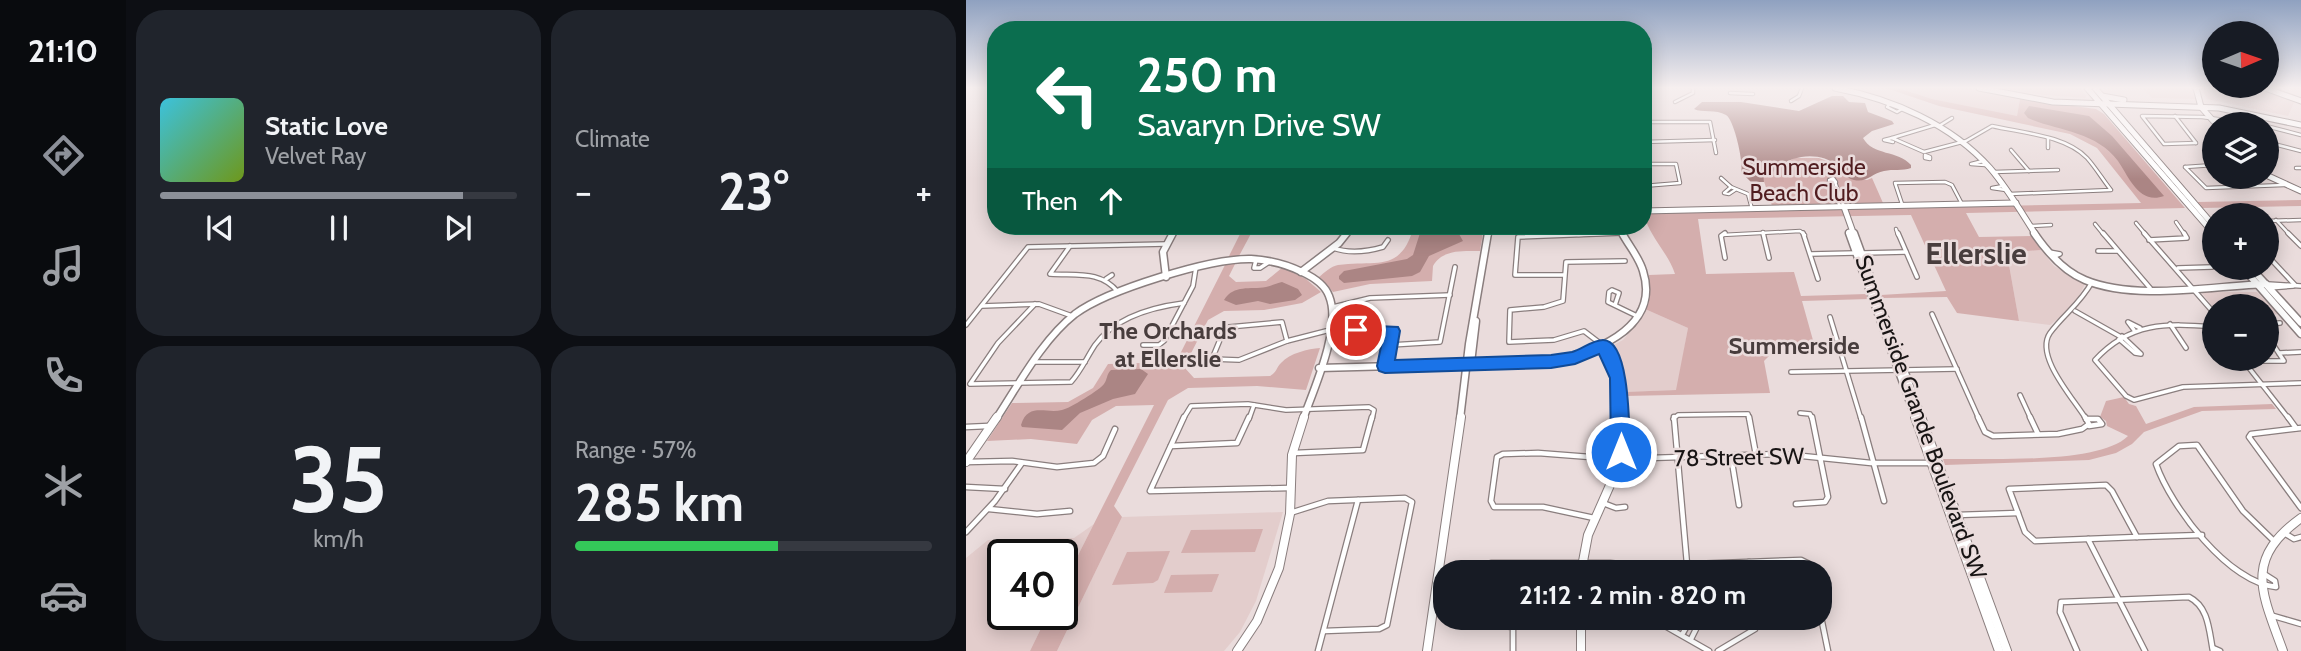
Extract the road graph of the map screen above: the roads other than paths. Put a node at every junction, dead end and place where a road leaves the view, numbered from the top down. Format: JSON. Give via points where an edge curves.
{"nodes":[{"id":1,"x":1921,"y":118,"type":"edge"},
{"id":2,"x":1952,"y":118,"type":"dead end"},
{"id":3,"x":2112,"y":118,"type":"edge"},
{"id":4,"x":2117,"y":118,"type":"edge"},
{"id":5,"x":2122,"y":118,"type":"edge"},
{"id":6,"x":2145,"y":118,"type":"edge"},
{"id":7,"x":2177,"y":118,"type":"edge"},
{"id":8,"x":2278,"y":118,"type":"edge"},
{"id":9,"x":2283,"y":118,"type":"edge"},
{"id":10,"x":1652,"y":122,"type":"edge"},
{"id":11,"x":2301,"y":123,"type":"edge"},
{"id":12,"x":1936,"y":126,"type":"junction"},
{"id":13,"x":2279,"y":129,"type":"edge"},
{"id":14,"x":2301,"y":135,"type":"edge"},
{"id":15,"x":1892,"y":138,"type":"junction"},
{"id":16,"x":2048,"y":138,"type":"junction"},
{"id":17,"x":2137,"y":139,"type":"junction"},
{"id":18,"x":1715,"y":140,"type":"junction"},
{"id":19,"x":1652,"y":142,"type":"edge"},
{"id":20,"x":1897,"y":142,"type":"junction"},
{"id":21,"x":1961,"y":142,"type":"junction"},
{"id":22,"x":2279,"y":145,"type":"edge"},
{"id":23,"x":2048,"y":148,"type":"dead end"},
{"id":24,"x":2011,"y":150,"type":"dead end"},
{"id":25,"x":2301,"y":151,"type":"edge"},
{"id":26,"x":1716,"y":153,"type":"dead end"},
{"id":27,"x":1652,"y":164,"type":"edge"},
{"id":28,"x":2202,"y":166,"type":"edge"},
{"id":29,"x":2058,"y":170,"type":"dead end"},
{"id":30,"x":2029,"y":171,"type":"junction"},
{"id":31,"x":1994,"y":172,"type":"junction"},
{"id":32,"x":1721,"y":178,"type":"dead end"},
{"id":33,"x":1833,"y":182,"type":"dead end"},
{"id":34,"x":2279,"y":182,"type":"edge"},
{"id":35,"x":2279,"y":185,"type":"edge"},
{"id":36,"x":2284,"y":185,"type":"junction"},
{"id":37,"x":1652,"y":186,"type":"edge"},
{"id":38,"x":2202,"y":186,"type":"edge"},
{"id":39,"x":1731,"y":187,"type":"junction"},
{"id":40,"x":1736,"y":189,"type":"junction"},
{"id":41,"x":2007,"y":190,"type":"junction"},
{"id":42,"x":2301,"y":190,"type":"edge"},
{"id":43,"x":2016,"y":203,"type":"junction"},
{"id":44,"x":1962,"y":204,"type":"junction"},
{"id":45,"x":1903,"y":206,"type":"junction"},
{"id":46,"x":1842,"y":207,"type":"junction"},
{"id":47,"x":1752,"y":209,"type":"junction"},
{"id":48,"x":1652,"y":211,"type":"edge"},
{"id":49,"x":2202,"y":212,"type":"edge"},
{"id":50,"x":2202,"y":220,"type":"edge"},
{"id":51,"x":2279,"y":220,"type":"edge"},
{"id":52,"x":2301,"y":220,"type":"edge"},
{"id":53,"x":2176,"y":222,"type":"dead end"},
{"id":54,"x":2136,"y":223,"type":"dead end"},
{"id":55,"x":2279,"y":223,"type":"edge"},
{"id":56,"x":2095,"y":224,"type":"dead end"},
{"id":57,"x":2052,"y":225,"type":"dead end"},
{"id":58,"x":2030,"y":226,"type":"junction"},
{"id":59,"x":1896,"y":229,"type":"dead end"},
{"id":60,"x":1762,"y":232,"type":"junction"},
{"id":61,"x":1172,"y":235,"type":"edge"},
{"id":62,"x":1347,"y":235,"type":"edge"},
{"id":63,"x":1488,"y":235,"type":"edge"},
{"id":64,"x":1544,"y":235,"type":"edge"},
{"id":65,"x":1624,"y":235,"type":"edge"},
{"id":66,"x":1388,"y":240,"type":"dead end"},
{"id":67,"x":2149,"y":240,"type":"junction"},
{"id":68,"x":1166,"y":244,"type":"junction"},
{"id":69,"x":1070,"y":246,"type":"junction"},
{"id":70,"x":2301,"y":246,"type":"edge"},
{"id":71,"x":1333,"y":248,"type":"junction"},
{"id":72,"x":2098,"y":251,"type":"dead end"},
{"id":73,"x":2116,"y":251,"type":"junction"},
{"id":74,"x":1906,"y":252,"type":"junction"},
{"id":75,"x":1859,"y":253,"type":"junction"},
{"id":76,"x":1811,"y":254,"type":"junction"},
{"id":77,"x":1725,"y":258,"type":"dead end"},
{"id":78,"x":1769,"y":258,"type":"dead end"},
{"id":79,"x":1625,"y":261,"type":"dead end"},
{"id":80,"x":1196,"y":267,"type":"junction"},
{"id":81,"x":1455,"y":267,"type":"dead end"},
{"id":82,"x":2202,"y":267,"type":"edge"},
{"id":83,"x":2178,"y":268,"type":"junction"},
{"id":84,"x":2279,"y":268,"type":"edge"},
{"id":85,"x":1301,"y":272,"type":"junction"},
{"id":86,"x":1112,"y":275,"type":"dead end"},
{"id":87,"x":1564,"y":275,"type":"junction"},
{"id":88,"x":1166,"y":277,"type":"junction"},
{"id":89,"x":1917,"y":277,"type":"dead end"},
{"id":90,"x":1106,"y":279,"type":"junction"},
{"id":91,"x":1818,"y":279,"type":"dead end"},
{"id":92,"x":2258,"y":280,"type":"edge"},
{"id":93,"x":2092,"y":282,"type":"junction"},
{"id":94,"x":2295,"y":285,"type":"junction"},
{"id":95,"x":2263,"y":286,"type":"junction"},
{"id":96,"x":2301,"y":286,"type":"edge"},
{"id":97,"x":2194,"y":287,"type":"junction"},
{"id":98,"x":2152,"y":288,"type":"junction"},
{"id":99,"x":1118,"y":292,"type":"junction"},
{"id":100,"x":1450,"y":295,"type":"junction"},
{"id":101,"x":2202,"y":297,"type":"edge"},
{"id":102,"x":1184,"y":303,"type":"junction"},
{"id":103,"x":1035,"y":304,"type":"junction"},
{"id":104,"x":1615,"y":305,"type":"dead end"},
{"id":105,"x":982,"y":306,"type":"junction"},
{"id":106,"x":1333,"y":307,"type":"junction"},
{"id":107,"x":2075,"y":311,"type":"junction"},
{"id":108,"x":1933,"y":314,"type":"dead end"},
{"id":109,"x":1072,"y":316,"type":"junction"},
{"id":110,"x":1637,"y":316,"type":"junction"},
{"id":111,"x":1830,"y":317,"type":"dead end"},
{"id":112,"x":2170,"y":324,"type":"junction"},
{"id":113,"x":966,"y":325,"type":"edge"},
{"id":114,"x":2301,"y":325,"type":"edge"},
{"id":115,"x":2202,"y":326,"type":"edge"},
{"id":116,"x":2140,"y":328,"type":"junction"},
{"id":117,"x":2134,"y":330,"type":"junction"},
{"id":118,"x":1331,"y":331,"type":"junction"},
{"id":119,"x":2301,"y":334,"type":"edge"},
{"id":120,"x":2120,"y":338,"type":"junction"},
{"id":121,"x":1287,"y":341,"type":"junction"},
{"id":122,"x":1143,"y":345,"type":"dead end"},
{"id":123,"x":1391,"y":345,"type":"junction"},
{"id":124,"x":1603,"y":346,"type":"junction"},
{"id":125,"x":2186,"y":348,"type":"dead end"},
{"id":126,"x":2301,"y":352,"type":"edge"},
{"id":127,"x":2279,"y":353,"type":"edge"},
{"id":128,"x":1035,"y":362,"type":"junction"},
{"id":129,"x":1085,"y":362,"type":"junction"},
{"id":130,"x":1469,"y":364,"type":"junction"},
{"id":131,"x":1385,"y":366,"type":"junction"},
{"id":132,"x":1319,"y":369,"type":"junction"},
{"id":133,"x":1957,"y":369,"type":"junction"},
{"id":134,"x":1847,"y":370,"type":"junction"},
{"id":135,"x":1901,"y":370,"type":"junction"},
{"id":136,"x":2252,"y":371,"type":"edge"},
{"id":137,"x":1791,"y":372,"type":"dead end"},
{"id":138,"x":1020,"y":383,"type":"junction"},
{"id":139,"x":2301,"y":383,"type":"edge"},
{"id":140,"x":2262,"y":384,"type":"junction"},
{"id":141,"x":2020,"y":395,"type":"dead end"},
{"id":142,"x":1254,"y":405,"type":"junction"},
{"id":143,"x":1306,"y":409,"type":"junction"},
{"id":144,"x":1800,"y":413,"type":"dead end"},
{"id":145,"x":2086,"y":419,"type":"junction"},
{"id":146,"x":990,"y":426,"type":"junction"},
{"id":147,"x":2089,"y":426,"type":"junction"},
{"id":148,"x":966,"y":427,"type":"edge"},
{"id":149,"x":2299,"y":428,"type":"edge"},
{"id":150,"x":1115,"y":429,"type":"dead end"},
{"id":151,"x":2038,"y":434,"type":"junction"},
{"id":152,"x":1171,"y":446,"type":"junction"},
{"id":153,"x":1292,"y":453,"type":"junction"},
{"id":154,"x":1756,"y":455,"type":"junction"},
{"id":155,"x":1731,"y":456,"type":"junction"},
{"id":156,"x":1820,"y":457,"type":"junction"},
{"id":157,"x":1677,"y":458,"type":"junction"},
{"id":158,"x":1619,"y":459,"type":"junction"},
{"id":159,"x":966,"y":462,"type":"edge"},
{"id":160,"x":1022,"y":463,"type":"junction"},
{"id":161,"x":1875,"y":463,"type":"junction"},
{"id":162,"x":1935,"y":463,"type":"junction"},
{"id":163,"x":966,"y":487,"type":"edge"},
{"id":164,"x":1289,"y":488,"type":"junction"},
{"id":165,"x":1005,"y":489,"type":"junction"},
{"id":166,"x":1357,"y":500,"type":"junction"},
{"id":167,"x":1884,"y":501,"type":"dead end"},
{"id":168,"x":1603,"y":503,"type":"junction"},
{"id":169,"x":1797,"y":504,"type":"dead end"},
{"id":170,"x":1738,"y":505,"type":"dead end"},
{"id":171,"x":1625,"y":507,"type":"dead end"},
{"id":172,"x":2301,"y":508,"type":"edge"},
{"id":173,"x":989,"y":509,"type":"junction"},
{"id":174,"x":1070,"y":512,"type":"dead end"},
{"id":175,"x":1290,"y":513,"type":"junction"},
{"id":176,"x":2018,"y":513,"type":"junction"},
{"id":177,"x":1955,"y":515,"type":"junction"},
{"id":178,"x":1594,"y":518,"type":"junction"},
{"id":179,"x":2301,"y":518,"type":"edge"},
{"id":180,"x":2282,"y":532,"type":"junction"},
{"id":181,"x":966,"y":533,"type":"edge"},
{"id":182,"x":2202,"y":535,"type":"junction"},
{"id":183,"x":2301,"y":537,"type":"edge"},
{"id":184,"x":2137,"y":538,"type":"junction"},
{"id":185,"x":2088,"y":539,"type":"junction"},
{"id":186,"x":2274,"y":541,"type":"junction"},
{"id":187,"x":1582,"y":560,"type":"edge"},
{"id":188,"x":1687,"y":560,"type":"edge"},
{"id":189,"x":2261,"y":573,"type":"junction"},
{"id":190,"x":2261,"y":585,"type":"junction"},
{"id":191,"x":2118,"y":599,"type":"junction"},
{"id":192,"x":2268,"y":614,"type":"junction"},
{"id":193,"x":2301,"y":624,"type":"edge"},
{"id":194,"x":1513,"y":630,"type":"edge"},
{"id":195,"x":1581,"y":630,"type":"edge"},
{"id":196,"x":1675,"y":630,"type":"edge"},
{"id":197,"x":1751,"y":630,"type":"edge"},
{"id":198,"x":1824,"y":630,"type":"edge"},
{"id":199,"x":1324,"y":631,"type":"junction"},
{"id":200,"x":1683,"y":634,"type":"junction"},
{"id":201,"x":1691,"y":639,"type":"junction"},
{"id":202,"x":2213,"y":650,"type":"edge"},
{"id":203,"x":1237,"y":651,"type":"edge"},
{"id":204,"x":1318,"y":651,"type":"edge"},
{"id":205,"x":1427,"y":651,"type":"edge"},
{"id":206,"x":1513,"y":651,"type":"edge"},
{"id":207,"x":1581,"y":651,"type":"edge"},
{"id":208,"x":1709,"y":651,"type":"edge"},
{"id":209,"x":1718,"y":651,"type":"edge"},
{"id":210,"x":1828,"y":651,"type":"edge"},
{"id":211,"x":2000,"y":651,"type":"edge"},
{"id":212,"x":2007,"y":651,"type":"edge"},
{"id":213,"x":2077,"y":651,"type":"edge"},
{"id":214,"x":2144,"y":651,"type":"edge"},
{"id":215,"x":2220,"y":651,"type":"edge"},
{"id":216,"x":2283,"y":651,"type":"edge"}],
"edges":[{"from":1,"to":12,"type":"street"},
{"from":2,"to":12,"type":"street"},
{"from":3,"to":50,"type":"street"},
{"from":4,"to":17,"type":"street"},
{"from":5,"to":17,"type":"street"},
{"from":6,"to":7,"type":"street","via":[[2165,144],[2196,143]]},
{"from":8,"to":11,"type":"street"},
{"from":9,"to":11,"type":"street"},
{"from":10,"to":18,"type":"street","via":[[1708,121]]},
{"from":12,"to":15,"type":"street"},
{"from":12,"to":21,"type":"street"},
{"from":13,"to":14,"type":"street"},
{"from":15,"to":20,"type":"street"},
{"from":15,"to":20,"type":"street","via":[[1884,140]]},
{"from":16,"to":21,"type":"street","via":[[1994,126]]},
{"from":16,"to":23,"type":"street"},
{"from":16,"to":41,"type":"street","via":[[2082,153],[2110,190]]},
{"from":17,"to":49,"type":"street"},
{"from":18,"to":19,"type":"street"},
{"from":18,"to":26,"type":"street"},
{"from":20,"to":21,"type":"street","via":[[1924,154]]},
{"from":21,"to":31,"type":"street"},
{"from":22,"to":25,"type":"street"},
{"from":24,"to":30,"type":"street"},
{"from":27,"to":37,"type":"street","via":[[1676,163],[1680,183]]},
{"from":28,"to":38,"type":"street","via":[[2185,167]]},
{"from":29,"to":30,"type":"street"},
{"from":30,"to":31,"type":"street"},
{"from":31,"to":41,"type":"street"},
{"from":32,"to":39,"type":"street"},
{"from":33,"to":46,"type":"street","name":"Summerside Grande Boulevard SW"},
{"from":34,"to":36,"type":"street"},
{"from":35,"to":36,"type":"street"},
{"from":36,"to":42,"type":"street"},
{"from":39,"to":40,"type":"street"},
{"from":39,"to":40,"type":"street","via":[[1724,193]]},
{"from":40,"to":47,"type":"street","via":[[1747,194]]},
{"from":41,"to":43,"type":"street"},
{"from":43,"to":44,"type":"street"},
{"from":43,"to":58,"type":"street"},
{"from":44,"to":45,"type":"street"},
{"from":44,"to":45,"type":"street","via":[[1948,182],[1894,184]]},
{"from":45,"to":46,"type":"street"},
{"from":46,"to":47,"type":"street"},
{"from":46,"to":75,"type":"street","name":"Summerside Grande Boulevard SW"},
{"from":47,"to":48,"type":"street"},
{"from":51,"to":52,"type":"street"},
{"from":53,"to":67,"type":"street","via":[[2188,238]]},
{"from":54,"to":67,"type":"street"},
{"from":55,"to":70,"type":"street"},
{"from":56,"to":73,"type":"street"},
{"from":57,"to":58,"type":"street"},
{"from":58,"to":93,"type":"street","via":[[2049,255],[2066,270]]},
{"from":59,"to":74,"type":"street"},
{"from":60,"to":76,"type":"street","via":[[1803,232]]},
{"from":60,"to":77,"type":"street","via":[[1722,233]]},
{"from":60,"to":78,"type":"street"},
{"from":61,"to":68,"type":"street"},
{"from":62,"to":71,"type":"street"},
{"from":63,"to":130,"type":"street"},
{"from":64,"to":87,"type":"street","via":[[1519,237],[1515,275]]},
{"from":65,"to":110,"type":"street","via":[[1645,275],[1645,297]]},
{"from":66,"to":71,"type":"street","via":[[1383,247],[1365,251]]},
{"from":67,"to":83,"type":"street"},
{"from":68,"to":69,"type":"street"},
{"from":68,"to":88,"type":"street","via":[[1162,256]]},
{"from":69,"to":90,"type":"street","via":[[1051,275]]},
{"from":69,"to":105,"type":"street","via":[[1028,247]]},
{"from":71,"to":85,"type":"street"},
{"from":72,"to":73,"type":"street"},
{"from":73,"to":98,"type":"street"},
{"from":74,"to":75,"type":"street"},
{"from":74,"to":89,"type":"street"},
{"from":75,"to":76,"type":"street"},
{"from":75,"to":135,"type":"street","name":"Summerside Grande Boulevard SW"},
{"from":76,"to":91,"type":"street"},
{"from":79,"to":87,"type":"street","via":[[1568,262]]},
{"from":80,"to":85,"type":"street","via":[[1257,258]]},
{"from":80,"to":88,"type":"street"},
{"from":80,"to":102,"type":"street"},
{"from":81,"to":100,"type":"street"},
{"from":82,"to":83,"type":"street"},
{"from":83,"to":97,"type":"street"},
{"from":84,"to":94,"type":"street"},
{"from":85,"to":106,"type":"street","via":[[1322,286]]},
{"from":86,"to":90,"type":"street"},
{"from":87,"to":124,"type":"street","via":[[1563,301],[1511,308],[1508,341],[1554,340],[1586,332]]},
{"from":88,"to":99,"type":"street"},
{"from":90,"to":99,"type":"street"},
{"from":92,"to":95,"type":"street"},
{"from":93,"to":98,"type":"street"},
{"from":93,"to":107,"type":"street"},
{"from":94,"to":95,"type":"street"},
{"from":94,"to":96,"type":"street"},
{"from":95,"to":97,"type":"street"},
{"from":95,"to":114,"type":"street"},
{"from":95,"to":119,"type":"street"},
{"from":97,"to":98,"type":"street"},
{"from":97,"to":101,"type":"street"},
{"from":99,"to":109,"type":"street"},
{"from":100,"to":106,"type":"street","via":[[1373,298]]},
{"from":100,"to":123,"type":"street","via":[[1439,343]]},
{"from":102,"to":122,"type":"street","via":[[1162,343]]},
{"from":102,"to":129,"type":"street","via":[[1117,325],[1102,336]]},
{"from":103,"to":105,"type":"street"},
{"from":103,"to":109,"type":"street"},
{"from":103,"to":138,"type":"street","via":[[1003,336],[969,382]]},
{"from":104,"to":110,"type":"street"},
{"from":105,"to":113,"type":"street"},
{"from":106,"to":118,"type":"street"},
{"from":107,"to":120,"type":"street"},
{"from":107,"to":145,"type":"street","via":[[2047,336],[2044,351]]},
{"from":108,"to":133,"type":"street"},
{"from":109,"to":128,"type":"street"},
{"from":110,"to":124,"type":"street"},
{"from":111,"to":134,"type":"street"},
{"from":112,"to":115,"type":"street"},
{"from":112,"to":116,"type":"street"},
{"from":112,"to":125,"type":"street"},
{"from":116,"to":117,"type":"street"},
{"from":116,"to":117,"type":"street","via":[[2127,322]]},
{"from":117,"to":120,"type":"street"},
{"from":118,"to":121,"type":"street"},
{"from":118,"to":123,"type":"street","via":[[1391,330]]},
{"from":118,"to":132,"type":"street"},
{"from":120,"to":120,"type":"street","via":[[2141,354],[2135,353]]},
{"from":120,"to":140,"type":"street","via":[[2095,360],[2132,400],[2183,387]]},
{"from":121,"to":121,"type":"street","via":[[1282,322],[1229,327],[1212,358],[1258,357]]},
{"from":123,"to":131,"type":"street"},
{"from":124,"to":130,"type":"street","via":[[1560,361]]},
{"from":124,"to":158,"type":"street","via":[[1618,378]]},
{"from":126,"to":127,"type":"street"},
{"from":128,"to":129,"type":"street"},
{"from":128,"to":138,"type":"street"},
{"from":129,"to":138,"type":"street","via":[[1068,383]]},
{"from":130,"to":131,"type":"street"},
{"from":130,"to":205,"type":"street"},
{"from":131,"to":132,"type":"street"},
{"from":132,"to":143,"type":"street"},
{"from":133,"to":135,"type":"street"},
{"from":133,"to":151,"type":"street","via":[[1987,434]]},
{"from":134,"to":135,"type":"street"},
{"from":134,"to":137,"type":"street"},
{"from":134,"to":161,"type":"street"},
{"from":135,"to":162,"type":"street","name":"Summerside Grande Boulevard SW"},
{"from":136,"to":140,"type":"street"},
{"from":138,"to":146,"type":"street"},
{"from":139,"to":140,"type":"street"},
{"from":140,"to":149,"type":"street"},
{"from":141,"to":151,"type":"street"},
{"from":142,"to":143,"type":"street"},
{"from":142,"to":152,"type":"street","via":[[1191,407]]},
{"from":142,"to":152,"type":"street","via":[[1237,443]]},
{"from":143,"to":153,"type":"street"},
{"from":143,"to":153,"type":"street","via":[[1369,407],[1374,412],[1363,450]]},
{"from":144,"to":156,"type":"street","via":[[1812,416]]},
{"from":145,"to":147,"type":"street"},
{"from":145,"to":147,"type":"street","via":[[2098,419],[2102,424]]},
{"from":146,"to":148,"type":"street"},
{"from":146,"to":159,"type":"street"},
{"from":147,"to":151,"type":"street","via":[[2069,433]]},
{"from":149,"to":172,"type":"street","via":[[2249,436]]},
{"from":150,"to":160,"type":"street","via":[[1097,462],[1057,467]]},
{"from":152,"to":164,"type":"street","via":[[1152,492]]},
{"from":153,"to":164,"type":"street"},
{"from":154,"to":155,"type":"street","name":"78 Street SW"},
{"from":154,"to":156,"type":"street","name":"78 Street SW"},
{"from":154,"to":157,"type":"street","via":[[1748,414],[1674,417]]},
{"from":155,"to":157,"type":"street","name":"78 Street SW"},
{"from":155,"to":170,"type":"street"},
{"from":156,"to":161,"type":"street","name":"78 Street SW"},
{"from":156,"to":169,"type":"street","via":[[1827,501]]},
{"from":157,"to":158,"type":"street","name":"78 Street SW"},
{"from":157,"to":188,"type":"street"},
{"from":158,"to":168,"type":"street"},
{"from":158,"to":178,"type":"street","name":"78 Street SW","via":[[1545,453],[1499,455],[1495,460],[1493,506],[1548,508]]},
{"from":159,"to":160,"type":"street"},
{"from":160,"to":165,"type":"street"},
{"from":161,"to":162,"type":"street","name":"78 Street SW"},
{"from":161,"to":167,"type":"street"},
{"from":162,"to":177,"type":"street","name":"Summerside Grande Boulevard SW"},
{"from":163,"to":165,"type":"street"},
{"from":164,"to":175,"type":"street"},
{"from":165,"to":173,"type":"street"},
{"from":166,"to":175,"type":"street","via":[[1324,502]]},
{"from":166,"to":199,"type":"street"},
{"from":166,"to":199,"type":"street","via":[[1405,498],[1412,502],[1388,621],[1379,629]]},
{"from":168,"to":171,"type":"street"},
{"from":168,"to":178,"type":"street"},
{"from":173,"to":174,"type":"street"},
{"from":173,"to":181,"type":"street"},
{"from":175,"to":203,"type":"street","via":[[1266,602]]},
{"from":176,"to":177,"type":"street"},
{"from":176,"to":184,"type":"street","via":[[2009,489],[2099,484],[2107,486]]},
{"from":176,"to":185,"type":"street","via":[[2030,538],[2038,541]]},
{"from":177,"to":211,"type":"street","name":"Summerside Grande Boulevard SW"},
{"from":177,"to":212,"type":"street","name":"Summerside Grande Boulevard SW"},
{"from":178,"to":187,"type":"street"},
{"from":179,"to":180,"type":"street"},
{"from":180,"to":183,"type":"street","via":[[2294,540]]},
{"from":180,"to":186,"type":"street"},
{"from":182,"to":184,"type":"street"},
{"from":182,"to":186,"type":"street","via":[[2156,465],[2173,449],[2194,443],[2243,511]]},
{"from":182,"to":190,"type":"street","via":[[2242,575]]},
{"from":184,"to":185,"type":"street"},
{"from":185,"to":191,"type":"street"},
{"from":186,"to":189,"type":"street"},
{"from":189,"to":190,"type":"street"},
{"from":189,"to":190,"type":"street","via":[[2277,586]]},
{"from":190,"to":192,"type":"street"},
{"from":191,"to":202,"type":"street","via":[[2189,597],[2198,601]]},
{"from":191,"to":213,"type":"street","via":[[2059,604]]},
{"from":191,"to":214,"type":"street"},
{"from":192,"to":193,"type":"street"},
{"from":192,"to":216,"type":"street"},
{"from":194,"to":206,"type":"street"},
{"from":195,"to":207,"type":"street"},
{"from":196,"to":200,"type":"street"},
{"from":197,"to":209,"type":"street"},
{"from":198,"to":210,"type":"street"},
{"from":199,"to":204,"type":"street"},
{"from":200,"to":201,"type":"street"},
{"from":200,"to":201,"type":"street","via":[[1688,624],[1694,624]]},
{"from":201,"to":208,"type":"street"},
{"from":202,"to":215,"type":"street"}]}
